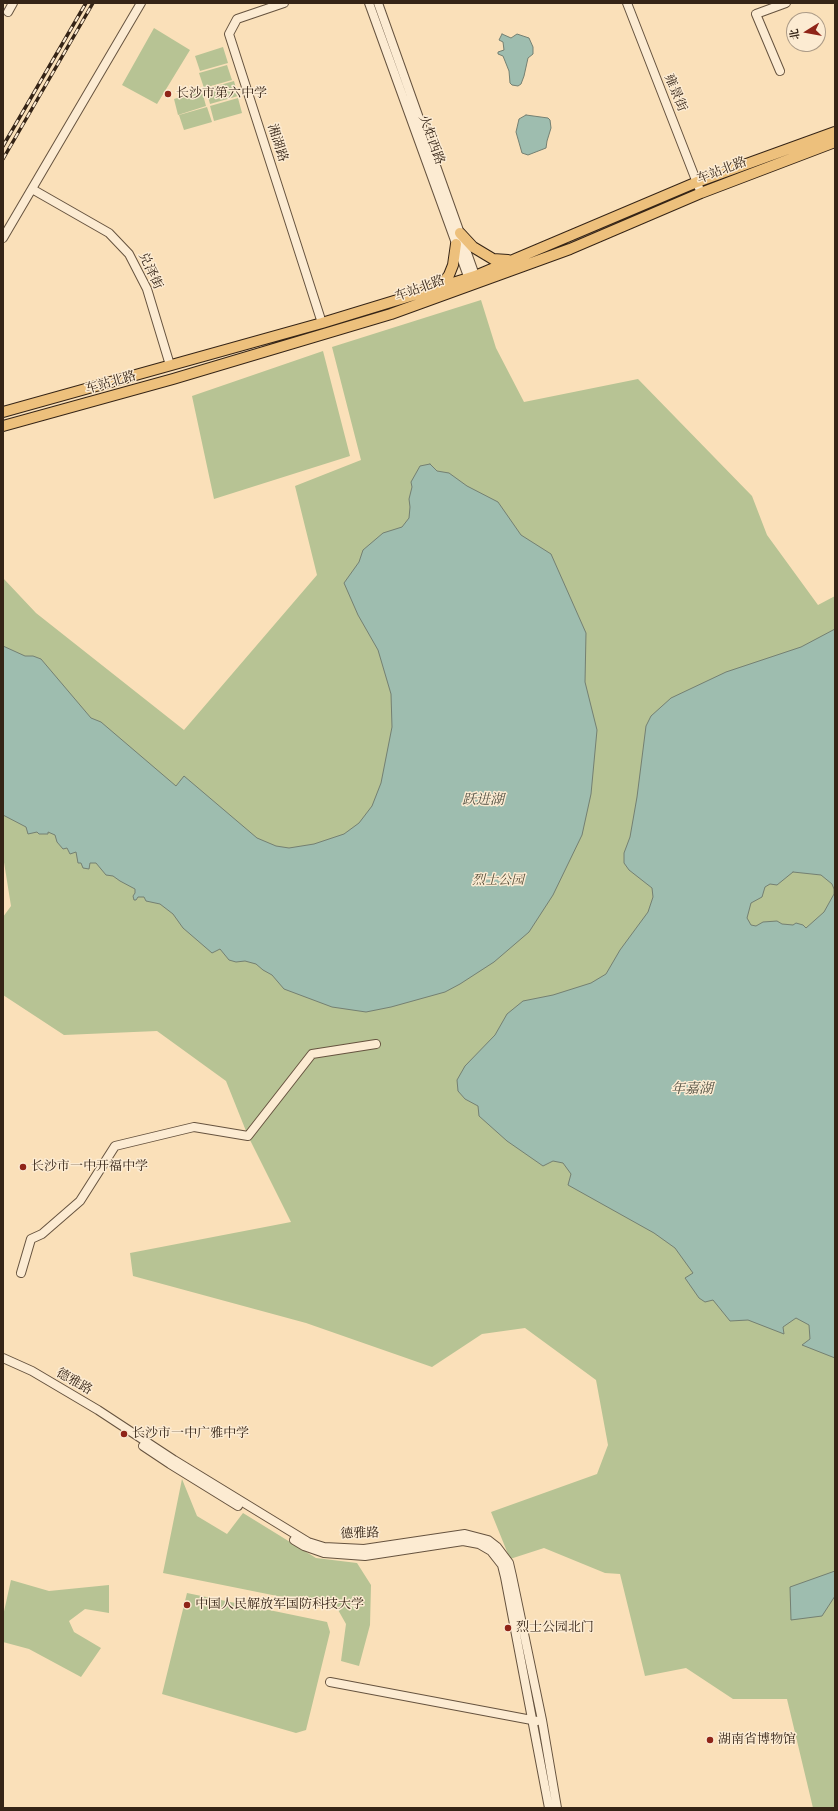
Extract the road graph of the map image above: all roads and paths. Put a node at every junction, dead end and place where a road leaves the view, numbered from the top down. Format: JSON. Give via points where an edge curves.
{"nodes":[{"id":1,"x":13,"y":3,"type":"edge"},
{"id":2,"x":141,"y":3,"type":"edge"},
{"id":3,"x":284,"y":3,"type":"edge"},
{"id":4,"x":369,"y":3,"type":"edge"},
{"id":5,"x":378,"y":3,"type":"edge"},
{"id":6,"x":627,"y":3,"type":"edge"},
{"id":7,"x":786,"y":3,"type":"edge"},
{"id":8,"x":8,"y":12,"type":"dead end"},
{"id":9,"x":780,"y":71,"type":"dead end"},
{"id":10,"x":835,"y":132,"type":"edge"},
{"id":11,"x":835,"y":142,"type":"edge"},
{"id":12,"x":697,"y":182,"type":"junction"},
{"id":13,"x":32,"y":189,"type":"junction"},
{"id":14,"x":701,"y":192,"type":"junction"},
{"id":15,"x":460,"y":233,"type":"junction"},
{"id":16,"x":3,"y":238,"type":"edge"},
{"id":17,"x":456,"y":244,"type":"junction"},
{"id":18,"x":512,"y":260,"type":"junction"},
{"id":19,"x":473,"y":280,"type":"junction"},
{"id":20,"x":440,"y":288,"type":"junction"},
{"id":21,"x":322,"y":323,"type":"junction"},
{"id":22,"x":170,"y":365,"type":"junction"},
{"id":23,"x":3,"y":412,"type":"edge"},
{"id":24,"x":3,"y":426,"type":"edge"},
{"id":25,"x":376,"y":1044,"type":"dead end"},
{"id":26,"x":21,"y":1273,"type":"dead end"},
{"id":27,"x":3,"y":1358,"type":"edge"},
{"id":28,"x":3,"y":1363,"type":"edge"},
{"id":29,"x":330,"y":1682,"type":"dead end"},
{"id":30,"x":537,"y":1721,"type":"junction"},
{"id":31,"x":548,"y":1808,"type":"edge"},
{"id":32,"x":557,"y":1808,"type":"edge"}],
"edges":[{"from":1,"to":8,"type":"street"},
{"from":2,"to":13,"type":"street"},
{"from":3,"to":21,"type":"street","name":"湘湖路","via":[[238,18],[229,34]]},
{"from":4,"to":17,"type":"street","name":"火炬西路"},
{"from":5,"to":15,"type":"street","name":"火炬西路"},
{"from":6,"to":12,"type":"street","name":"雍景街"},
{"from":7,"to":9,"type":"street","via":[[756,14]]},
{"from":10,"to":12,"type":"main road","name":"车站北路"},
{"from":11,"to":14,"type":"main road","name":"车站北路"},
{"from":12,"to":14,"type":"street","name":"雍景街"},
{"from":12,"to":18,"type":"main road","name":"车站北路"},
{"from":13,"to":16,"type":"street"},
{"from":13,"to":22,"type":"street","name":"兑泽街","via":[[109,233],[129,254],[147,289]]},
{"from":14,"to":19,"type":"main road","name":"车站北路","via":[[570,248]]},
{"from":15,"to":18,"type":"main road","via":[[473,247],[493,259]]},
{"from":15,"to":19,"type":"street","name":"火炬西路"},
{"from":17,"to":19,"type":"street","name":"火炬西路"},
{"from":17,"to":20,"type":"main road","via":[[453,265]]},
{"from":18,"to":19,"type":"main road","name":"车站北路"},
{"from":19,"to":20,"type":"main road","name":"车站北路"},
{"from":19,"to":24,"type":"main road","name":"车站北路","via":[[383,316],[173,379]]},
{"from":20,"to":21,"type":"main road","name":"车站北路"},
{"from":21,"to":22,"type":"main road","name":"车站北路"},
{"from":22,"to":23,"type":"main road","name":"车站北路"},
{"from":25,"to":26,"type":"street","via":[[312,1054],[248,1136],[194,1127],[116,1146],[80,1201],[42,1234],[31,1239]]},
{"from":27,"to":30,"type":"street","name":"德雅路","via":[[32,1371],[98,1410],[308,1542],[364,1549],[465,1534],[488,1540],[509,1563]]},
{"from":28,"to":30,"type":"street","name":"德雅路","via":[[96,1414],[170,1464],[314,1550],[365,1556],[463,1541],[479,1544],[491,1551],[502,1565]]},
{"from":29,"to":30,"type":"street"},
{"from":30,"to":31,"type":"street","name":"德雅路"},
{"from":30,"to":32,"type":"street","name":"德雅路"}]}
